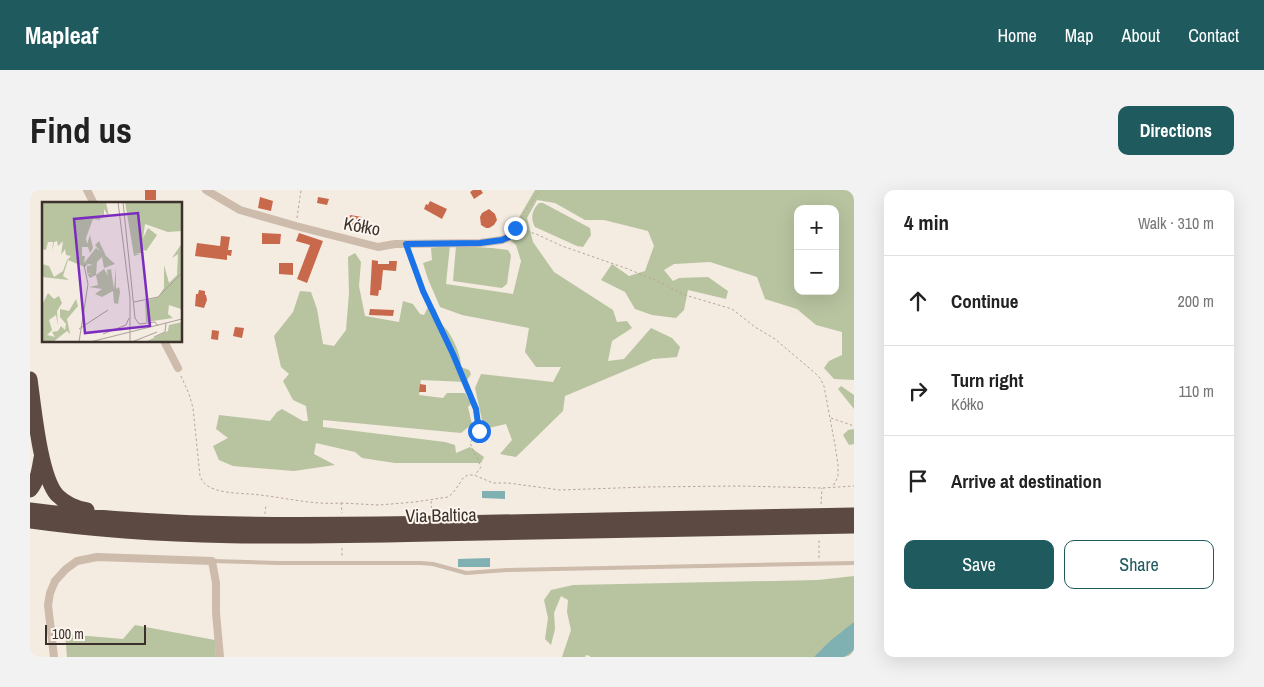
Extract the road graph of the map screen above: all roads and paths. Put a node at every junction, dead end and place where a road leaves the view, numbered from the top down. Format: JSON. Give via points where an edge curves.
{"nodes":[{"id":1,"x":87,"y":190,"type":"edge"},
{"id":2,"x":206,"y":190,"type":"edge"},
{"id":3,"x":301,"y":190,"type":"edge"},
{"id":4,"x":540,"y":190,"type":"edge"},
{"id":5,"x":93,"y":202,"type":"edge"},
{"id":6,"x":296,"y":226,"type":"junction"},
{"id":7,"x":515,"y":228,"type":"junction"},
{"id":8,"x":406,"y":244,"type":"junction"},
{"id":9,"x":165,"y":342,"type":"edge"},
{"id":10,"x":178,"y":368,"type":"joint"},
{"id":11,"x":30,"y":380,"type":"edge"},
{"id":12,"x":830,"y":418,"type":"junction"},
{"id":13,"x":854,"y":426,"type":"edge"},
{"id":14,"x":41,"y":454,"type":"junction"},
{"id":15,"x":474,"y":476,"type":"junction"},
{"id":16,"x":854,"y":486,"type":"edge"},
{"id":17,"x":832,"y":487,"type":"junction"},
{"id":18,"x":822,"y":488,"type":"junction"},
{"id":19,"x":30,"y":490,"type":"edge"},
{"id":20,"x":431,"y":502,"type":"dead end"},
{"id":21,"x":266,"y":504,"type":"dead end"},
{"id":22,"x":341,"y":504,"type":"junction"},
{"id":23,"x":821,"y":506,"type":"dead end"},
{"id":24,"x":30,"y":510,"type":"edge"},
{"id":25,"x":265,"y":512,"type":"dead end"},
{"id":26,"x":342,"y":514,"type":"dead end"},
{"id":27,"x":432,"y":514,"type":"dead end"},
{"id":28,"x":854,"y":515,"type":"edge"},
{"id":29,"x":123,"y":519,"type":"junction"},
{"id":30,"x":34,"y":522,"type":"edge"},
{"id":31,"x":854,"y":526,"type":"edge"},
{"id":32,"x":820,"y":538,"type":"dead end"},
{"id":33,"x":342,"y":545,"type":"dead end"},
{"id":34,"x":212,"y":561,"type":"junction"},
{"id":35,"x":342,"y":563,"type":"junction"},
{"id":36,"x":854,"y":563,"type":"edge"},
{"id":37,"x":818,"y":564,"type":"junction"},
{"id":38,"x":54,"y":657,"type":"edge"},
{"id":39,"x":220,"y":657,"type":"edge"}],
"edges":[{"from":1,"to":5,"type":"street"},
{"from":2,"to":6,"type":"street","name":"Kółko","via":[[240,210]]},
{"from":3,"to":6,"type":"path"},
{"from":4,"to":7,"type":"path"},
{"from":6,"to":8,"type":"street","name":"Kółko","via":[[378,248]]},
{"from":7,"to":8,"type":"street","name":"Kółko","via":[[509,237],[502,240]]},
{"from":7,"to":12,"type":"path","via":[[628,269],[685,295],[732,309],[780,343],[820,378]]},
{"from":8,"to":15,"type":"path","via":[[423,291],[476,409],[479,431],[470,443],[481,467]]},
{"from":9,"to":10,"type":"street"},
{"from":10,"to":22,"type":"path","via":[[190,394],[200,476],[204,483],[224,492]]},
{"from":11,"to":14,"type":"highway"},
{"from":12,"to":13,"type":"path"},
{"from":12,"to":17,"type":"path","via":[[838,465],[838,478]]},
{"from":14,"to":19,"type":"highway","via":[[38,474]]},
{"from":14,"to":29,"type":"highway","via":[[51,486],[62,499],[80,509]]},
{"from":15,"to":18,"type":"path","via":[[493,483],[560,490],[739,486]]},
{"from":15,"to":22,"type":"path","via":[[464,477],[448,497],[380,505]]},
{"from":16,"to":17,"type":"path"},
{"from":17,"to":18,"type":"path"},
{"from":18,"to":23,"type":"path"},
{"from":20,"to":27,"type":"path"},
{"from":21,"to":25,"type":"path"},
{"from":22,"to":26,"type":"path"},
{"from":24,"to":29,"type":"highway","name":"Via Baltica"},
{"from":28,"to":29,"type":"highway","name":"Via Baltica","via":[[368,524],[206,524]]},
{"from":30,"to":31,"type":"highway","name":"Via Baltica","via":[[156,533],[257,536]]},
{"from":32,"to":37,"type":"path"},
{"from":33,"to":35,"type":"path"},
{"from":34,"to":35,"type":"lane"},
{"from":34,"to":38,"type":"street","via":[[97,557],[77,562],[55,581],[50,593],[48,605]]},
{"from":34,"to":39,"type":"street"},
{"from":35,"to":37,"type":"lane","via":[[433,564],[466,573]]},
{"from":36,"to":37,"type":"lane"}]}
